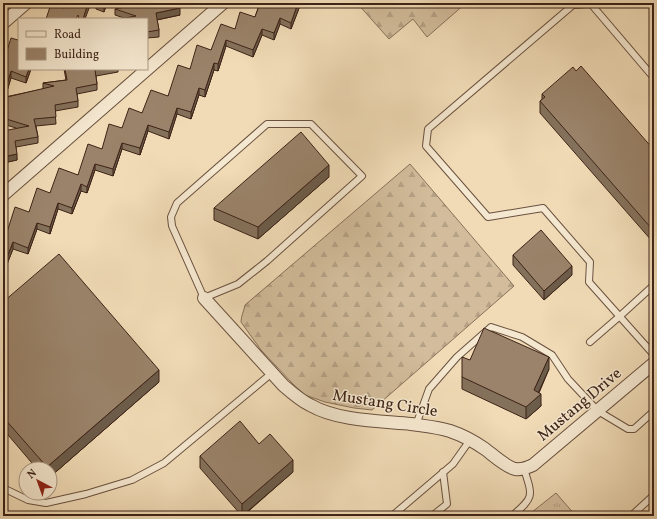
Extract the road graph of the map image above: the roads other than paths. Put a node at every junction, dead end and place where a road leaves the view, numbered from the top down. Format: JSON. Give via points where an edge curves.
{"nodes":[{"id":1,"x":26,"y":3,"type":"edge"},
{"id":2,"x":224,"y":3,"type":"edge"},
{"id":3,"x":3,"y":23,"type":"edge"},
{"id":4,"x":148,"y":69,"type":"edge"},
{"id":5,"x":147,"y":70,"type":"edge"},
{"id":6,"x":654,"y":78,"type":"edge"},
{"id":7,"x":3,"y":195,"type":"edge"},
{"id":8,"x":654,"y":285,"type":"edge"},
{"id":9,"x":204,"y":298,"type":"junction"},
{"id":10,"x":620,"y":316,"type":"junction"},
{"id":11,"x":590,"y":342,"type":"dead end"},
{"id":12,"x":654,"y":355,"type":"edge"},
{"id":13,"x":654,"y":363,"type":"edge"},
{"id":14,"x":272,"y":373,"type":"junction"},
{"id":15,"x":598,"y":411,"type":"junction"},
{"id":16,"x":654,"y":411,"type":"edge"},
{"id":17,"x":416,"y":425,"type":"junction"},
{"id":18,"x":470,"y":440,"type":"junction"},
{"id":19,"x":524,"y":469,"type":"junction"},
{"id":20,"x":443,"y":472,"type":"junction"},
{"id":21,"x":3,"y":488,"type":"edge"},
{"id":22,"x":654,"y":495,"type":"edge"},
{"id":23,"x":392,"y":516,"type":"edge"},
{"id":24,"x":432,"y":516,"type":"edge"},
{"id":25,"x":512,"y":516,"type":"edge"},
{"id":26,"x":631,"y":516,"type":"edge"}],
"edges":[{"from":1,"to":3,"type":"street"},
{"from":2,"to":4,"type":"street"},
{"from":5,"to":7,"type":"street"},
{"from":6,"to":10,"type":"lane","via":[[592,4],[573,5],[428,129],[426,146],[488,217],[543,208],[590,262],[589,282]]},
{"from":8,"to":10,"type":"lane"},
{"from":9,"to":9,"type":"lane","via":[[244,280],[362,176],[311,124],[267,124],[177,203],[171,217],[172,226]]},
{"from":9,"to":14,"type":"street","name":"Mustang Circle"},
{"from":10,"to":11,"type":"lane"},
{"from":10,"to":12,"type":"lane"},
{"from":13,"to":15,"type":"street","name":"Mustang Drive"},
{"from":14,"to":17,"type":"street","name":"Mustang Circle","via":[[309,405],[327,413]]},
{"from":14,"to":21,"type":"lane","via":[[164,463],[132,480],[46,503],[28,500]]},
{"from":15,"to":16,"type":"lane","via":[[628,429],[634,429]]},
{"from":15,"to":17,"type":"lane","via":[[568,379],[552,355],[522,337],[491,327],[457,356],[429,389]]},
{"from":15,"to":19,"type":"street","name":"Mustang Drive","via":[[533,465]]},
{"from":17,"to":18,"type":"street","name":"Mustang Circle","via":[[450,431]]},
{"from":18,"to":19,"type":"street","name":"Mustang Circle","via":[[514,469]]},
{"from":18,"to":20,"type":"lane","via":[[454,464]]},
{"from":19,"to":25,"type":"lane","via":[[530,496],[526,504]]},
{"from":20,"to":23,"type":"lane"},
{"from":20,"to":24,"type":"lane","via":[[447,504]]},
{"from":22,"to":26,"type":"lane"}]}
